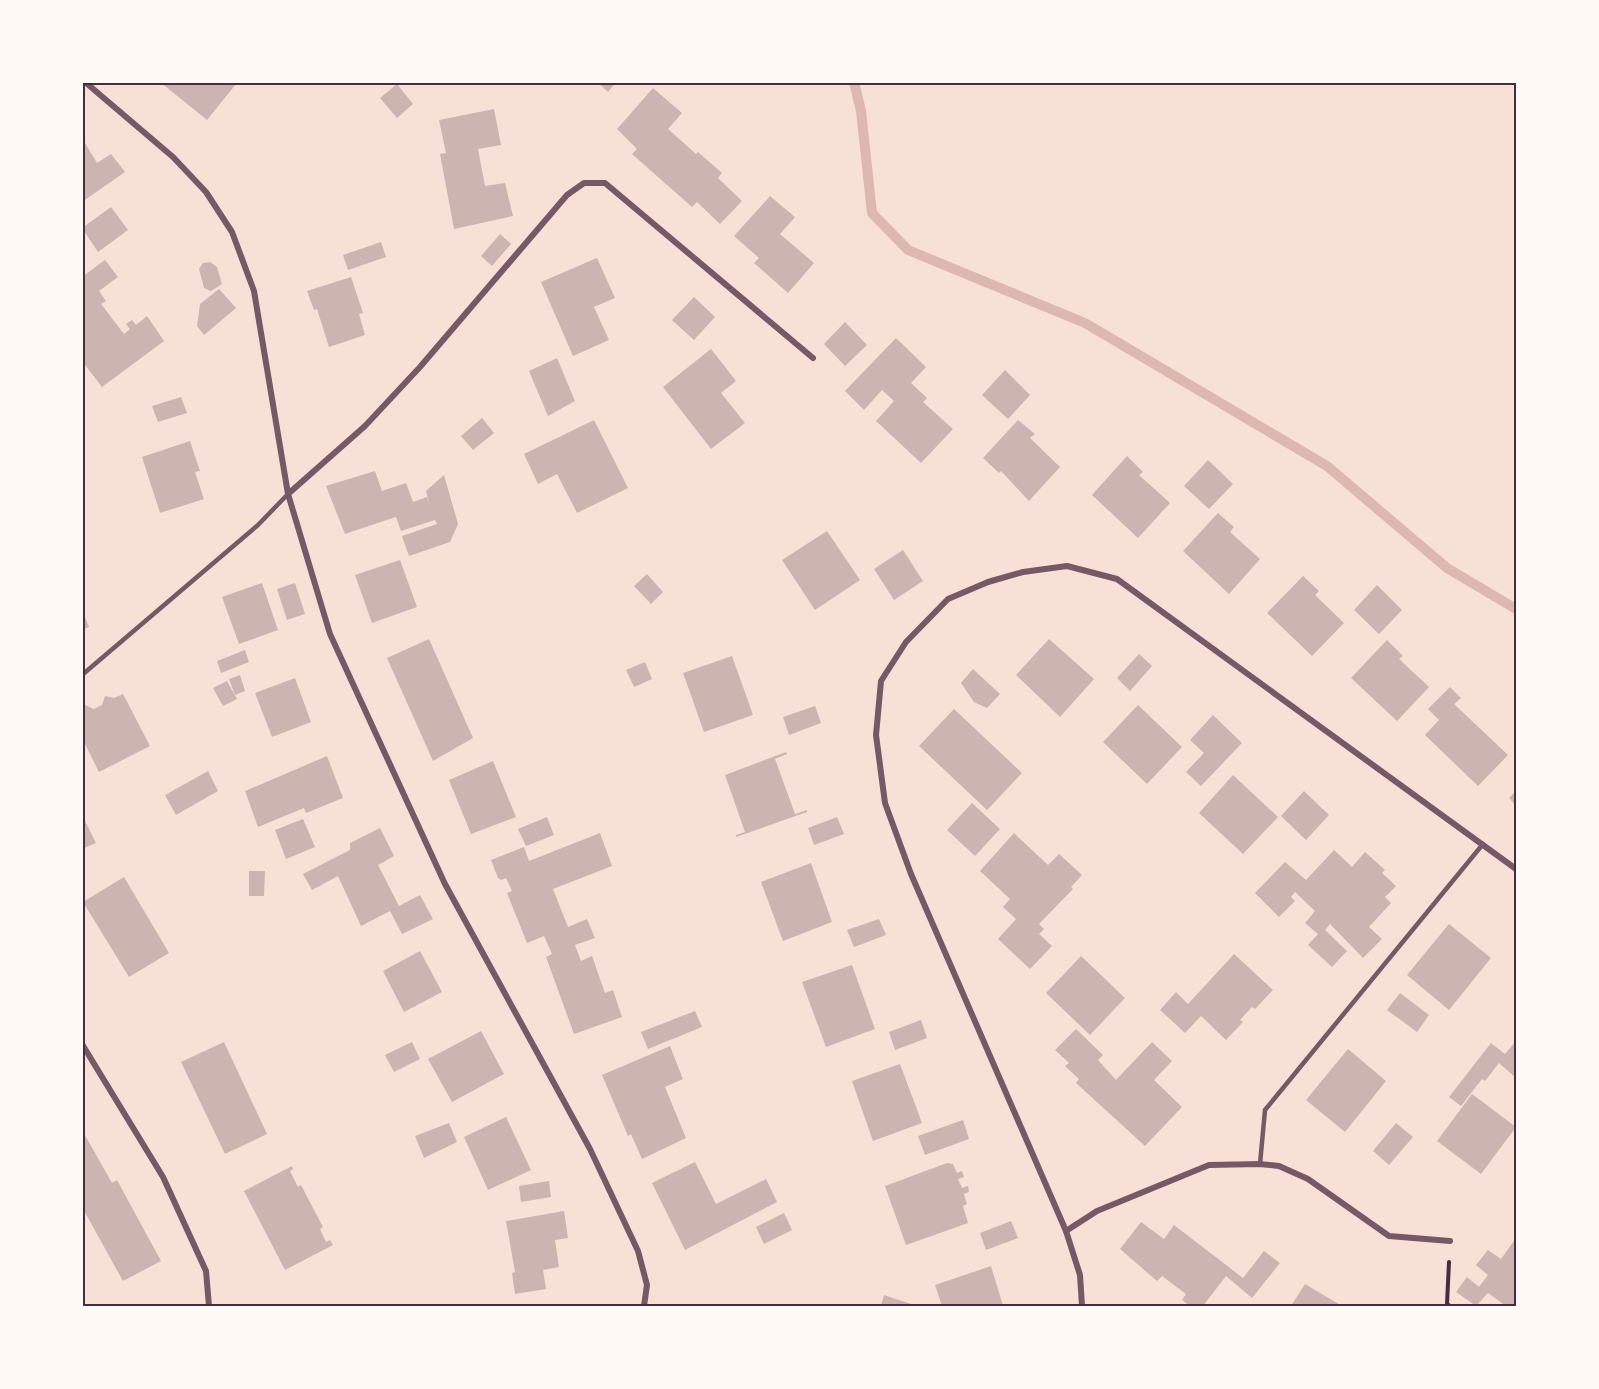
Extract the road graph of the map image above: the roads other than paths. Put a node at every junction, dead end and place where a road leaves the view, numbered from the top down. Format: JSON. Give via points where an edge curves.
{"nodes":[{"id":1,"x":85,"y":82,"type":"edge"},
{"id":2,"x":813,"y":358,"type":"dead end"},
{"id":3,"x":288,"y":494,"type":"junction"},
{"id":4,"x":82,"y":675,"type":"edge"},
{"id":5,"x":1483,"y":844,"type":"junction"},
{"id":6,"x":1516,"y":868,"type":"edge"},
{"id":7,"x":82,"y":1044,"type":"edge"},
{"id":8,"x":1260,"y":1164,"type":"junction"},
{"id":9,"x":1066,"y":1231,"type":"junction"},
{"id":10,"x":1450,"y":1241,"type":"road end"},
{"id":11,"x":209,"y":1306,"type":"edge"},
{"id":12,"x":644,"y":1306,"type":"edge"},
{"id":13,"x":1083,"y":1306,"type":"edge"}],
"edges":[{"from":1,"to":3,"type":"street","via":[[173,157],[206,192],[232,232],[254,291]]},
{"from":2,"to":3,"type":"street","via":[[605,183],[584,183],[567,195],[365,426]]},
{"from":3,"to":4,"type":"lane","via":[[258,525]]},
{"from":3,"to":12,"type":"street","via":[[330,634],[440,873],[590,1149],[638,1251],[647,1284]]},
{"from":5,"to":6,"type":"street"},
{"from":5,"to":8,"type":"lane","via":[[1265,1110]]},
{"from":5,"to":9,"type":"street","via":[[1117,579],[1067,566],[1023,572],[948,599],[906,642],[881,681],[876,735],[885,803],[911,873]]},
{"from":7,"to":11,"type":"street","via":[[163,1178],[206,1271]]},
{"from":8,"to":9,"type":"street","via":[[1209,1165],[1097,1211]]},
{"from":8,"to":10,"type":"street","via":[[1279,1166],[1308,1179],[1389,1236]]},
{"from":9,"to":13,"type":"street","via":[[1080,1275]]}]}
